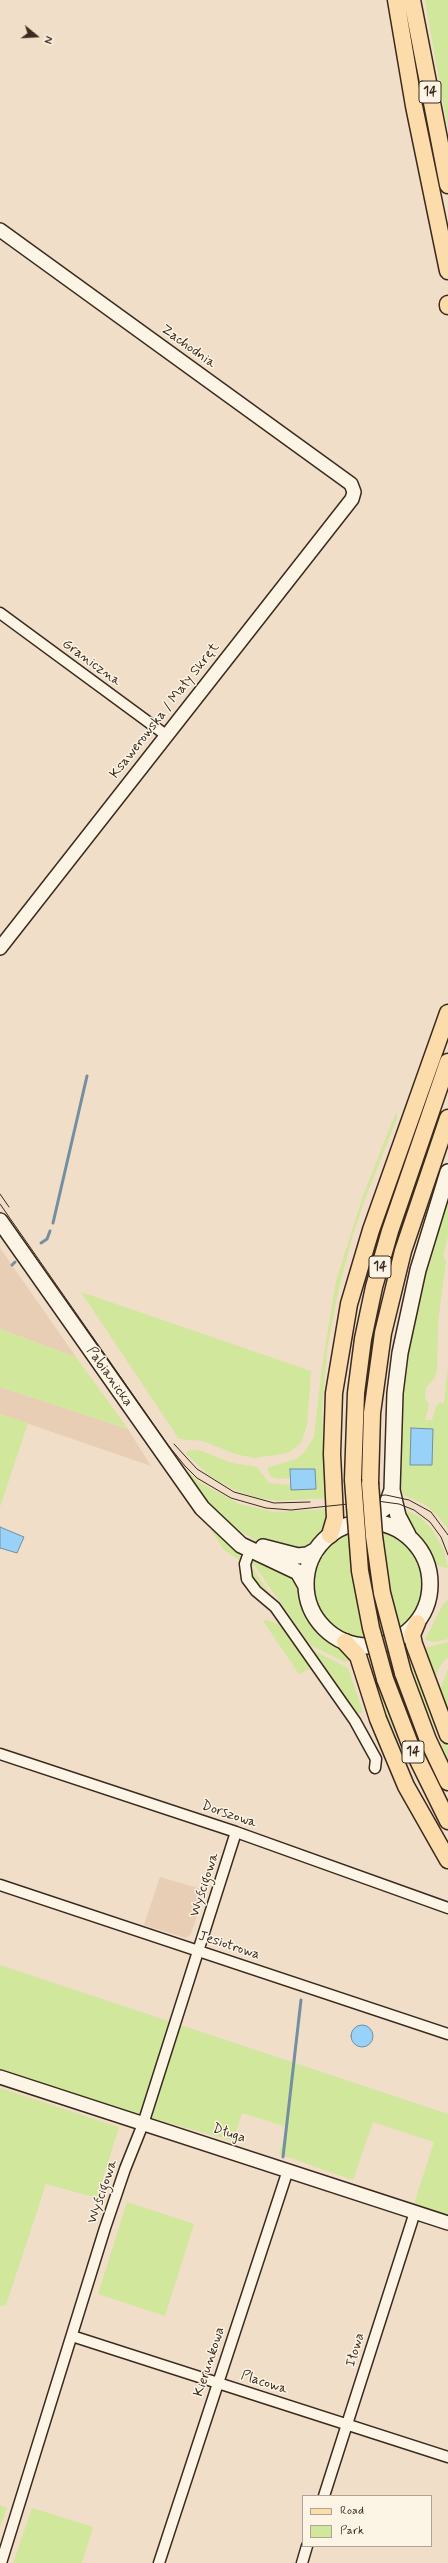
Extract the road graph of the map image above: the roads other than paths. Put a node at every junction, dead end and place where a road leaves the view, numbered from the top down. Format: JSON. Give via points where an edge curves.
{"nodes":[{"id":1,"x":396,"y":0,"type":"edge"},
{"id":2,"x":412,"y":0,"type":"edge"},
{"id":3,"x":448,"y":185,"type":"edge"},
{"id":4,"x":0,"y":230,"type":"edge"},
{"id":5,"x":448,"y":271,"type":"edge"},
{"id":6,"x":354,"y":492,"type":"joint"},
{"id":7,"x":0,"y":613,"type":"edge"},
{"id":8,"x":166,"y":735,"type":"junction"},
{"id":9,"x":0,"y":948,"type":"edge"},
{"id":10,"x":448,"y":1013,"type":"edge"},
{"id":11,"x":448,"y":1062,"type":"edge"},
{"id":12,"x":448,"y":1118,"type":"edge"},
{"id":13,"x":448,"y":1172,"type":"edge"},
{"id":14,"x":0,"y":1220,"type":"edge"},
{"id":15,"x":392,"y":1490,"type":"junction"},
{"id":16,"x":366,"y":1522,"type":"junction"},
{"id":17,"x":223,"y":1529,"type":"junction"},
{"id":18,"x":330,"y":1535,"type":"junction"},
{"id":19,"x":409,"y":1537,"type":"junction"},
{"id":20,"x":250,"y":1550,"type":"junction"},
{"id":21,"x":316,"y":1550,"type":"junction"},
{"id":22,"x":306,"y":1586,"type":"junction"},
{"id":23,"x":417,"y":1623,"type":"junction"},
{"id":24,"x":345,"y":1642,"type":"junction"},
{"id":25,"x":448,"y":1735,"type":"edge"},
{"id":26,"x":0,"y":1754,"type":"edge"},
{"id":27,"x":375,"y":1768,"type":"dead end"},
{"id":28,"x":448,"y":1782,"type":"edge"},
{"id":29,"x":448,"y":1821,"type":"edge"},
{"id":30,"x":236,"y":1832,"type":"junction"},
{"id":31,"x":448,"y":1860,"type":"edge"},
{"id":32,"x":0,"y":1885,"type":"edge"},
{"id":33,"x":448,"y":1908,"type":"edge"},
{"id":34,"x":199,"y":1951,"type":"junction"},
{"id":35,"x":448,"y":2034,"type":"edge"},
{"id":36,"x":0,"y":2077,"type":"edge"},
{"id":37,"x":143,"y":2124,"type":"junction"},
{"id":38,"x":288,"y":2170,"type":"junction"},
{"id":39,"x":415,"y":2212,"type":"junction"},
{"id":40,"x":448,"y":2223,"type":"edge"},
{"id":41,"x":72,"y":2336,"type":"junction"},
{"id":42,"x":218,"y":2382,"type":"junction"},
{"id":43,"x":347,"y":2424,"type":"junction"},
{"id":44,"x":448,"y":2457,"type":"edge"},
{"id":45,"x":324,"y":2495,"type":"edge"},
{"id":46,"x":308,"y":2547,"type":"edge"},
{"id":47,"x":1,"y":2563,"type":"edge"},
{"id":48,"x":158,"y":2563,"type":"edge"},
{"id":49,"x":302,"y":2563,"type":"edge"}],
"edges":[{"from":1,"to":5,"type":"main road","number":"14","via":[[414,106]]},
{"from":2,"to":3,"type":"main road","number":"14"},
{"from":4,"to":6,"type":"street","name":"Zachodnia","via":[[351,484]]},
{"from":6,"to":8,"type":"street","name":"Ksawerowska / Mały Skręt","via":[[347,505]]},
{"from":7,"to":8,"type":"street","name":"Graniczna"},
{"from":8,"to":9,"type":"street","name":"Ksawerowska / Mały Skręt"},
{"from":10,"to":18,"type":"main road","via":[[371,1230],[349,1304],[334,1393],[332,1454],[335,1518]]},
{"from":11,"to":29,"type":"main road","number":"14","bridge":true,"via":[[390,1231],[374,1287],[363,1339],[356,1393],[352,1480],[360,1571],[371,1628],[385,1679],[410,1744]]},
{"from":12,"to":28,"type":"main road","number":"14","bridge":true,"via":[[403,1251],[383,1333],[372,1413],[370,1483],[380,1577],[403,1673],[428,1740]]},
{"from":13,"to":15,"type":"main road","via":[[418,1270],[400,1353],[393,1428]]},
{"from":14,"to":17,"type":"main road","name":"Pabianicka","via":[[194,1498]]},
{"from":15,"to":16,"type":"main road","via":[[386,1508]]},
{"from":15,"to":19,"type":"main road","via":[[398,1516]]},
{"from":16,"to":18,"type":"main road","via":[[349,1525]]},
{"from":16,"to":19,"type":"main road","via":[[384,1524]]},
{"from":17,"to":20,"type":"main road","name":"Pabianicka","via":[[235,1541]]},
{"from":17,"to":21,"type":"main road","name":"Pabianicka","via":[[281,1553],[302,1556]]},
{"from":18,"to":21,"type":"main road"},
{"from":19,"to":23,"type":"main road","via":[[424,1556],[430,1580],[428,1601]]},
{"from":20,"to":22,"type":"main road","name":"Pabianicka","via":[[295,1570],[302,1575]]},
{"from":20,"to":27,"type":"street","via":[[245,1564],[247,1579],[275,1607],[355,1721],[376,1760]]},
{"from":21,"to":22,"type":"main road","via":[[310,1564]]},
{"from":22,"to":24,"type":"main road","via":[[311,1608],[317,1618],[330,1633]]},
{"from":23,"to":24,"type":"main road","via":[[404,1634],[385,1643],[365,1646]]},
{"from":23,"to":25,"type":"main road","via":[[412,1635],[414,1644]]},
{"from":24,"to":31,"type":"main road","via":[[358,1656],[378,1719],[406,1786]]},
{"from":26,"to":30,"type":"street","name":"Dorszowa"},
{"from":30,"to":33,"type":"street","name":"Dorszowa"},
{"from":30,"to":34,"type":"street","name":"Wyścigowa"},
{"from":32,"to":34,"type":"street","name":"Jesiotrowa"},
{"from":34,"to":35,"type":"street","name":"Jesiotrowa"},
{"from":34,"to":37,"type":"street","name":"Wyścigowa"},
{"from":36,"to":37,"type":"street","name":"Długa"},
{"from":37,"to":38,"type":"street","name":"Długa"},
{"from":37,"to":41,"type":"street","name":"Wyścigowa","via":[[124,2169]]},
{"from":38,"to":39,"type":"street","name":"Długa"},
{"from":38,"to":42,"type":"street","name":"Kierunkowa"},
{"from":39,"to":40,"type":"street","name":"Długa"},
{"from":39,"to":43,"type":"street","name":"Iłowa"},
{"from":41,"to":42,"type":"street","name":"Placowa"},
{"from":41,"to":47,"type":"street","name":"Wyścigowa"},
{"from":42,"to":43,"type":"street","name":"Placowa"},
{"from":42,"to":48,"type":"street","name":"Kierunkowa"},
{"from":43,"to":44,"type":"street","name":"Placowa"},
{"from":43,"to":45,"type":"street","name":"Iłowa"},
{"from":46,"to":49,"type":"street"}]}
